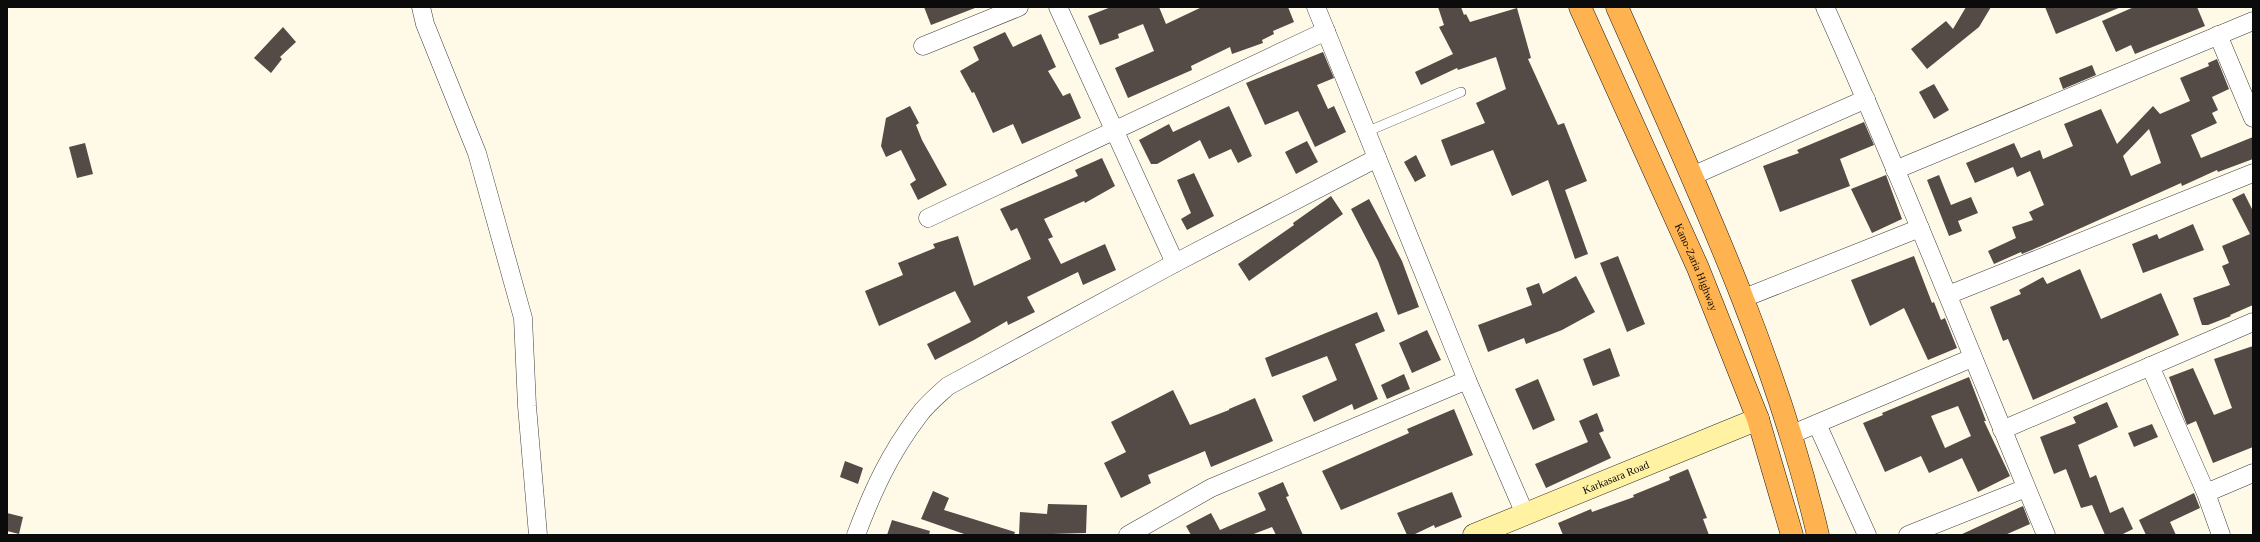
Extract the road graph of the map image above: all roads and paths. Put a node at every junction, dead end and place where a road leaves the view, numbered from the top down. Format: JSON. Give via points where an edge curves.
{"nodes":[{"id":1,"x":421,"y":7,"type":"edge"},
{"id":2,"x":1019,"y":7,"type":"edge"},
{"id":3,"x":1058,"y":7,"type":"edge"},
{"id":4,"x":1316,"y":7,"type":"edge"},
{"id":5,"x":1580,"y":7,"type":"edge"},
{"id":6,"x":1617,"y":7,"type":"edge"},
{"id":7,"x":1824,"y":7,"type":"edge"},
{"id":8,"x":2253,"y":21,"type":"edge"},
{"id":9,"x":1326,"y":31,"type":"junction"},
{"id":10,"x":2218,"y":35,"type":"junction"},
{"id":11,"x":923,"y":46,"type":"dead end"},
{"id":12,"x":1461,"y":92,"type":"dead end"},
{"id":13,"x":1866,"y":100,"type":"junction"},
{"id":14,"x":2253,"y":118,"type":"edge"},
{"id":15,"x":1114,"y":130,"type":"junction"},
{"id":16,"x":1366,"y":132,"type":"junction"},
{"id":17,"x":1377,"y":158,"type":"junction"},
{"id":18,"x":1895,"y":170,"type":"junction"},
{"id":19,"x":2253,"y":173,"type":"edge"},
{"id":20,"x":1692,"y":176,"type":"junction"},
{"id":21,"x":928,"y":218,"type":"dead end"},
{"id":22,"x":1920,"y":228,"type":"junction"},
{"id":23,"x":1175,"y":263,"type":"junction"},
{"id":24,"x":1948,"y":295,"type":"junction"},
{"id":25,"x":1744,"y":298,"type":"junction"},
{"id":26,"x":2253,"y":322,"type":"edge"},
{"id":27,"x":1972,"y":358,"type":"junction"},
{"id":28,"x":2150,"y":366,"type":"junction"},
{"id":29,"x":1467,"y":380,"type":"junction"},
{"id":30,"x":1758,"y":419,"type":"junction"},
{"id":31,"x":1817,"y":424,"type":"junction"},
{"id":32,"x":2002,"y":430,"type":"junction"},
{"id":33,"x":1790,"y":436,"type":"junction"},
{"id":34,"x":2253,"y":472,"type":"edge"},
{"id":35,"x":2026,"y":488,"type":"junction"},
{"id":36,"x":2206,"y":493,"type":"junction"},
{"id":37,"x":1525,"y":514,"type":"junction"},
{"id":38,"x":538,"y":535,"type":"edge"},
{"id":39,"x":856,"y":535,"type":"edge"},
{"id":40,"x":1128,"y":535,"type":"edge"},
{"id":41,"x":1474,"y":535,"type":"edge"},
{"id":42,"x":1792,"y":535,"type":"edge"},
{"id":43,"x":1818,"y":535,"type":"edge"},
{"id":44,"x":1867,"y":535,"type":"edge"},
{"id":45,"x":1908,"y":535,"type":"edge"},
{"id":46,"x":2046,"y":535,"type":"edge"},
{"id":47,"x":2221,"y":535,"type":"edge"}],
"edges":[{"from":1,"to":38,"type":"street","via":[[425,24],[477,153],[523,318],[527,406]]},
{"from":2,"to":11,"type":"street"},
{"from":3,"to":15,"type":"street"},
{"from":4,"to":9,"type":"street"},
{"from":5,"to":30,"type":"highway","name":"Kano-Zaria Highway","via":[[1698,268]]},
{"from":6,"to":20,"type":"highway"},
{"from":7,"to":13,"type":"street"},
{"from":8,"to":10,"type":"street"},
{"from":9,"to":15,"type":"street"},
{"from":9,"to":16,"type":"street"},
{"from":10,"to":14,"type":"street"},
{"from":10,"to":18,"type":"street"},
{"from":12,"to":16,"type":"lane"},
{"from":13,"to":18,"type":"street"},
{"from":13,"to":20,"type":"street"},
{"from":15,"to":21,"type":"street"},
{"from":15,"to":23,"type":"street"},
{"from":16,"to":17,"type":"street"},
{"from":17,"to":23,"type":"street"},
{"from":17,"to":29,"type":"street"},
{"from":18,"to":22,"type":"street"},
{"from":19,"to":24,"type":"street"},
{"from":20,"to":25,"type":"highway"},
{"from":22,"to":24,"type":"street"},
{"from":22,"to":25,"type":"street"},
{"from":23,"to":39,"type":"street","via":[[948,386],[920,414],[886,464]]},
{"from":24,"to":27,"type":"street"},
{"from":25,"to":33,"type":"highway"},
{"from":26,"to":28,"type":"street"},
{"from":27,"to":31,"type":"street"},
{"from":27,"to":32,"type":"street"},
{"from":28,"to":32,"type":"street"},
{"from":28,"to":36,"type":"street"},
{"from":29,"to":37,"type":"street"},
{"from":29,"to":40,"type":"street","via":[[1211,488]]},
{"from":30,"to":37,"type":"main road","name":"Karkasara Road"},
{"from":30,"to":42,"type":"highway","name":"Kano-Zaria Highway"},
{"from":31,"to":33,"type":"street"},
{"from":31,"to":44,"type":"street"},
{"from":32,"to":35,"type":"street"},
{"from":33,"to":43,"type":"highway"},
{"from":34,"to":36,"type":"street"},
{"from":35,"to":45,"type":"street"},
{"from":35,"to":46,"type":"street"},
{"from":36,"to":47,"type":"street"},
{"from":37,"to":41,"type":"main road","name":"Karkasara Road"}]}
